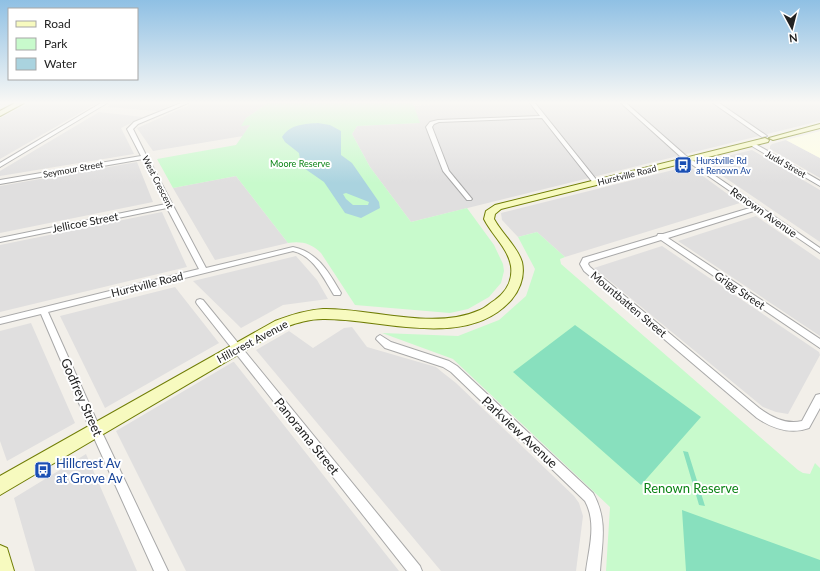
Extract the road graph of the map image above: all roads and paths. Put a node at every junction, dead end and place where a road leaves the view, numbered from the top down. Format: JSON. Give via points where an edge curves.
{"nodes":[{"id":1,"x":60,"y":130,"type":"edge"},
{"id":2,"x":131,"y":130,"type":"edge"},
{"id":3,"x":430,"y":130,"type":"edge"},
{"id":4,"x":552,"y":130,"type":"edge"},
{"id":5,"x":653,"y":130,"type":"edge"},
{"id":6,"x":755,"y":130,"type":"edge"},
{"id":7,"x":804,"y":130,"type":"edge"},
{"id":8,"x":767,"y":138,"type":"junction"},
{"id":9,"x":752,"y":144,"type":"junction"},
{"id":10,"x":146,"y":157,"type":"junction"},
{"id":11,"x":688,"y":160,"type":"junction"},
{"id":12,"x":0,"y":165,"type":"edge"},
{"id":13,"x":0,"y":182,"type":"edge"},
{"id":14,"x":596,"y":183,"type":"junction"},
{"id":15,"x":820,"y":184,"type":"edge"},
{"id":16,"x":469,"y":199,"type":"dead end"},
{"id":17,"x":170,"y":205,"type":"junction"},
{"id":18,"x":758,"y":208,"type":"junction"},
{"id":19,"x":490,"y":213,"type":"joint"},
{"id":20,"x":661,"y":236,"type":"junction"},
{"id":21,"x":0,"y":240,"type":"edge"},
{"id":22,"x":820,"y":251,"type":"edge"},
{"id":23,"x":203,"y":270,"type":"junction"},
{"id":24,"x":337,"y":293,"type":"dead end"},
{"id":25,"x":200,"y":302,"type":"dead end"},
{"id":26,"x":43,"y":310,"type":"junction"},
{"id":27,"x":0,"y":321,"type":"edge"},
{"id":28,"x":380,"y":339,"type":"dead end"},
{"id":29,"x":820,"y":344,"type":"edge"},
{"id":30,"x":236,"y":348,"type":"junction"},
{"id":31,"x":820,"y":398,"type":"edge"},
{"id":32,"x":95,"y":430,"type":"junction"},
{"id":33,"x":0,"y":486,"type":"edge"},
{"id":34,"x":0,"y":555,"type":"edge"},
{"id":35,"x":4,"y":571,"type":"edge"},
{"id":36,"x":161,"y":571,"type":"edge"},
{"id":37,"x":415,"y":571,"type":"edge"},
{"id":38,"x":593,"y":571,"type":"edge"}],
"edges":[{"from":1,"to":12,"type":"street"},
{"from":2,"to":10,"type":"street","name":"West Crescent"},
{"from":3,"to":16,"type":"street","via":[[446,171]]},
{"from":4,"to":14,"type":"street"},
{"from":5,"to":11,"type":"street","name":"Renown Avenue"},
{"from":6,"to":8,"type":"street"},
{"from":7,"to":8,"type":"main road","name":"Hurstville Road"},
{"from":8,"to":9,"type":"main road","name":"Hurstville Road"},
{"from":9,"to":11,"type":"main road","name":"Hurstville Road"},
{"from":9,"to":15,"type":"street","name":"Judd Street"},
{"from":10,"to":13,"type":"street","name":"Seymour Street"},
{"from":10,"to":17,"type":"street","name":"West Crescent"},
{"from":11,"to":14,"type":"main road","name":"Hurstville Road"},
{"from":11,"to":18,"type":"street","name":"Renown Avenue"},
{"from":14,"to":19,"type":"main road","name":"Hurstville Road","via":[[498,207]]},
{"from":17,"to":21,"type":"street","name":"Jellicoe Street"},
{"from":17,"to":23,"type":"street","name":"West Crescent"},
{"from":18,"to":20,"type":"street","name":"Mountbatten Street"},
{"from":18,"to":22,"type":"street","name":"Renown Avenue"},
{"from":19,"to":30,"type":"main road","name":"Hillcrest Avenue","via":[[490,222],[506,242],[517,268],[513,288],[499,304],[486,312],[458,321],[430,324],[316,314],[280,324]]},
{"from":20,"to":29,"type":"street","name":"Grigg Street"},
{"from":20,"to":31,"type":"street","name":"Mountbatten Street","via":[[586,260],[584,264],[758,413],[772,421],[789,426],[801,426],[807,423]]},
{"from":23,"to":24,"type":"street","name":"Hurstville Road","via":[[293,249],[301,250],[309,254]]},
{"from":23,"to":26,"type":"street","name":"Hurstville Road"},
{"from":25,"to":30,"type":"street","name":"Panorama Street"},
{"from":26,"to":27,"type":"street","name":"Hurstville Road"},
{"from":26,"to":32,"type":"street","name":"Godfrey Street"},
{"from":28,"to":38,"type":"street","name":"Parkview Avenue","via":[[388,345],[454,369],[589,497],[598,518]]},
{"from":30,"to":32,"type":"main road","name":"Hillcrest Avenue"},
{"from":30,"to":37,"type":"street","name":"Panorama Street"},
{"from":32,"to":33,"type":"main road","name":"Hillcrest Avenue"},
{"from":32,"to":36,"type":"street","name":"Godfrey Street"},
{"from":34,"to":35,"type":"main road"}]}
